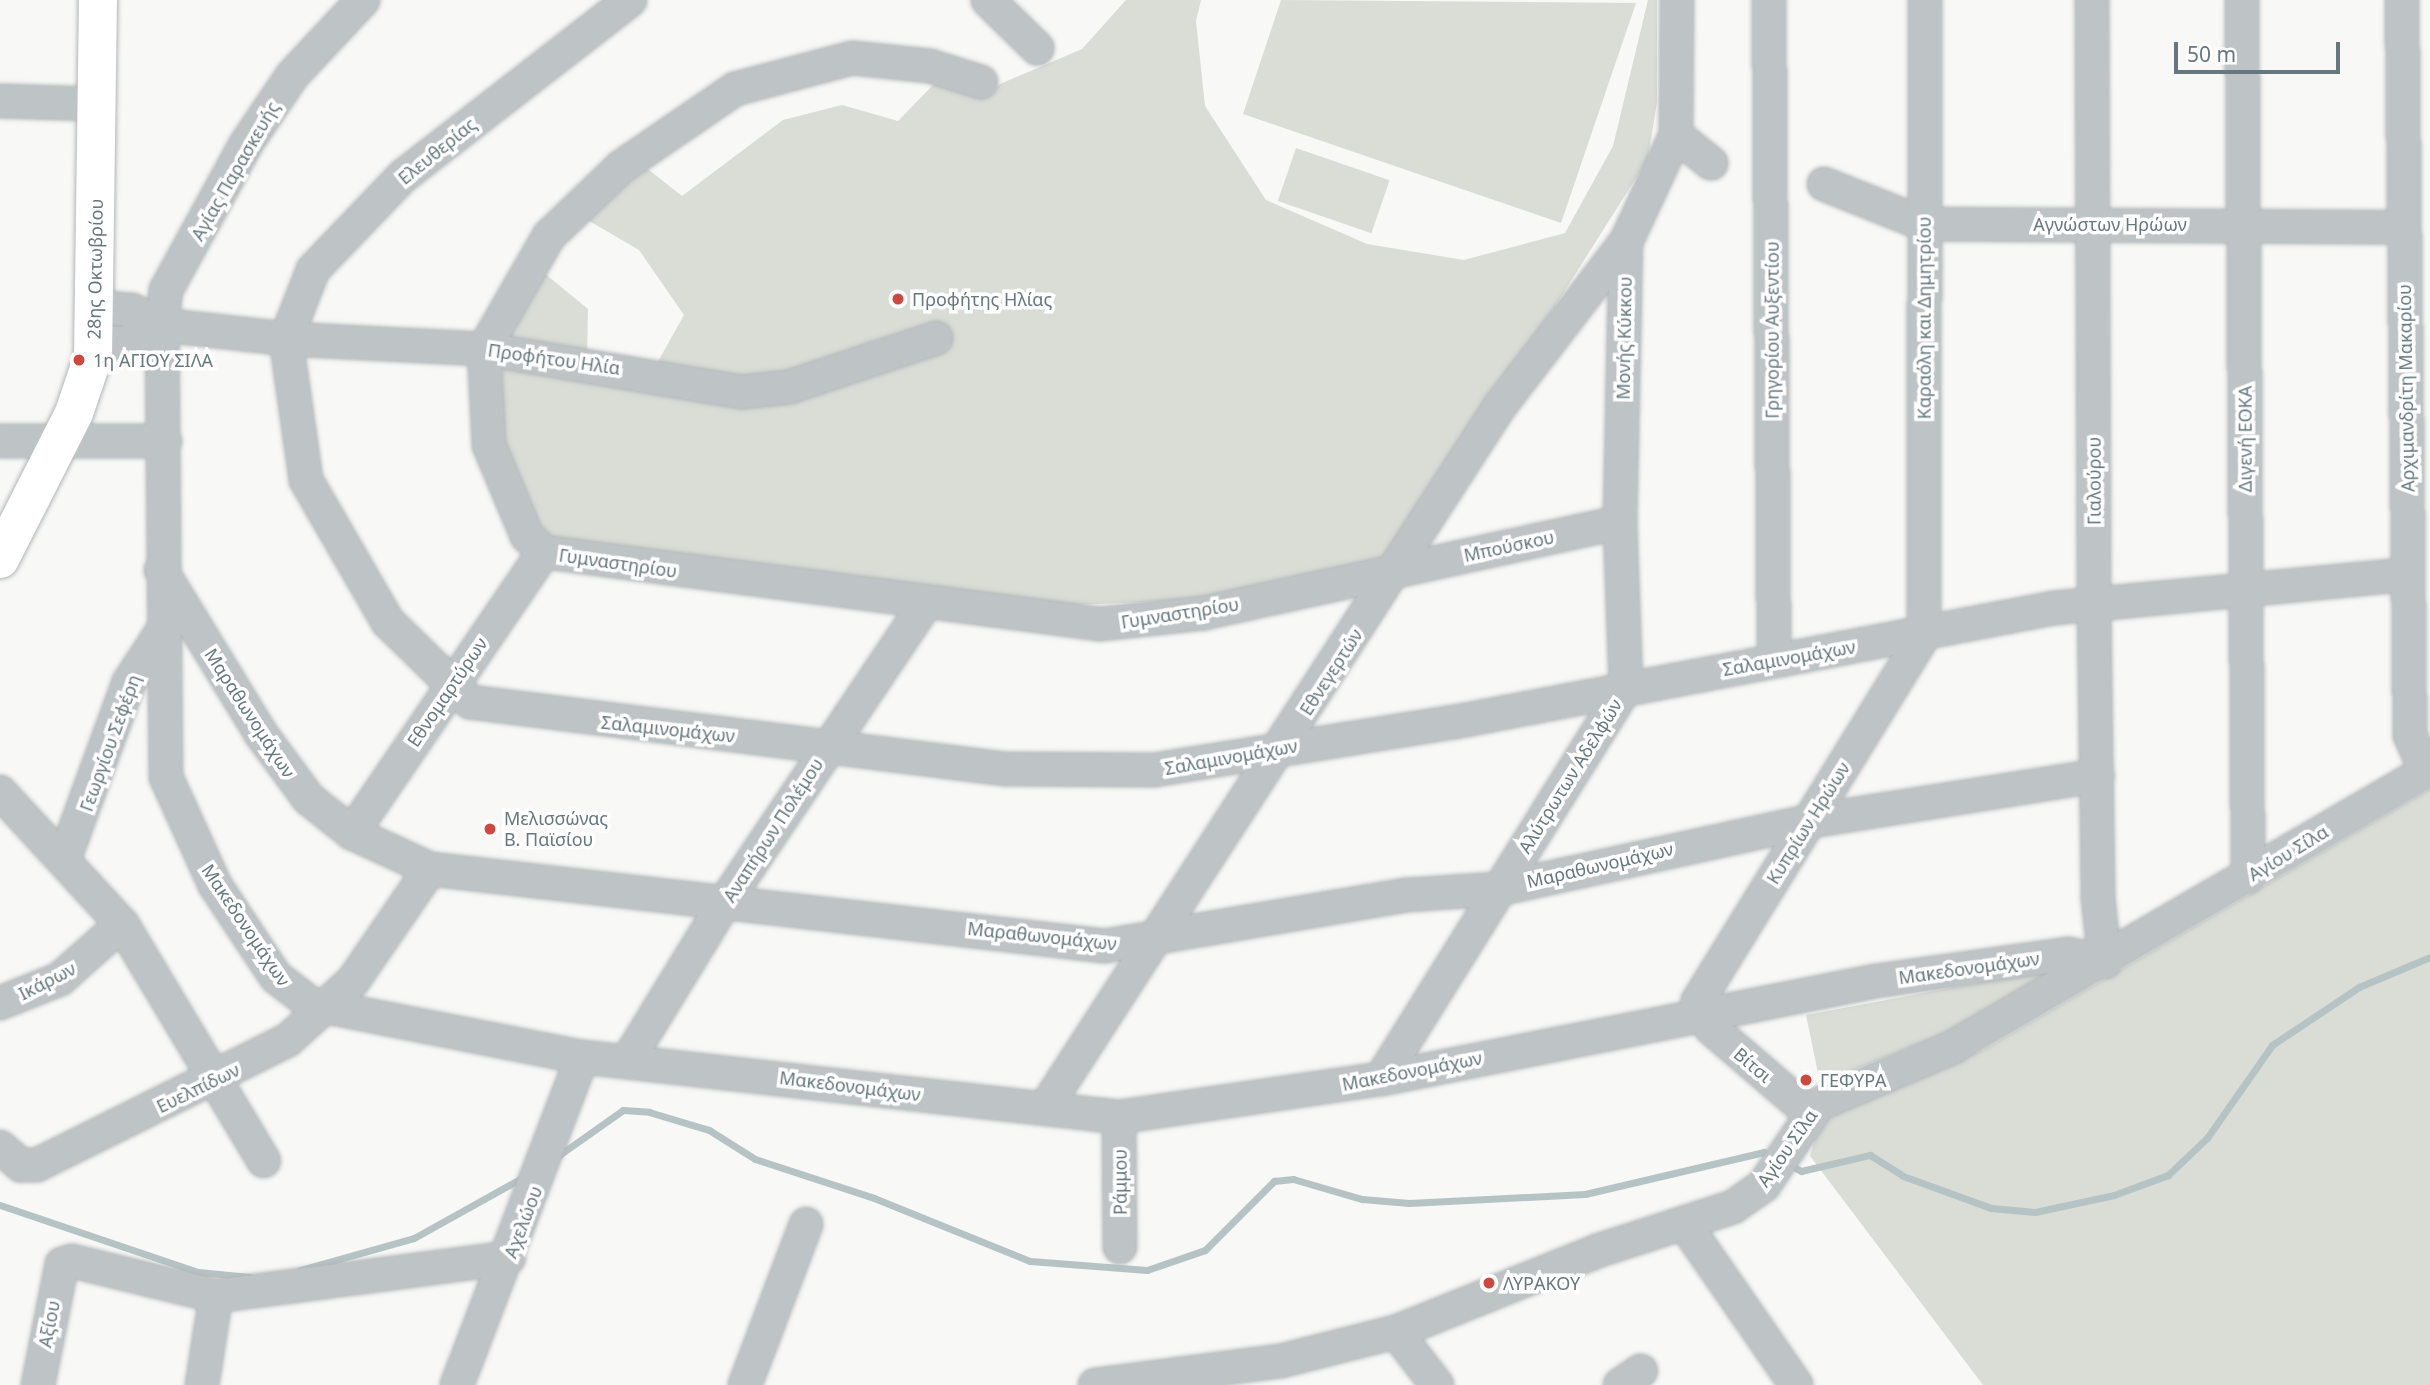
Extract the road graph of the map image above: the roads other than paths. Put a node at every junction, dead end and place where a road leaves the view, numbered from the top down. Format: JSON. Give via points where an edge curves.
{"nodes":[{"id":1,"x":98,"y":0,"type":"edge"},
{"id":2,"x":630,"y":0,"type":"edge"},
{"id":3,"x":988,"y":0,"type":"edge"},
{"id":4,"x":1677,"y":0,"type":"edge"},
{"id":5,"x":1769,"y":0,"type":"edge"},
{"id":6,"x":1925,"y":0,"type":"edge"},
{"id":7,"x":2092,"y":0,"type":"edge"},
{"id":8,"x":2242,"y":0,"type":"edge"},
{"id":9,"x":2402,"y":0,"type":"edge"},
{"id":10,"x":354,"y":3,"type":"edge"},
{"id":11,"x":1037,"y":48,"type":"dead end"},
{"id":12,"x":2417,"y":60,"type":"edge"},
{"id":13,"x":981,"y":82,"type":"dead end"},
{"id":14,"x":0,"y":101,"type":"edge"},
{"id":15,"x":97,"y":104,"type":"junction"},
{"id":16,"x":1676,"y":135,"type":"junction"},
{"id":17,"x":1711,"y":163,"type":"dead end"},
{"id":18,"x":1824,"y":184,"type":"dead end"},
{"id":19,"x":2095,"y":223,"type":"junction"},
{"id":20,"x":1924,"y":224,"type":"junction"},
{"id":21,"x":2244,"y":225,"type":"junction"},
{"id":22,"x":2404,"y":227,"type":"junction"},
{"id":23,"x":1626,"y":242,"type":"junction"},
{"id":24,"x":95,"y":324,"type":"junction"},
{"id":25,"x":162,"y":325,"type":"junction"},
{"id":26,"x":936,"y":338,"type":"dead end"},
{"id":27,"x":286,"y":339,"type":"junction"},
{"id":28,"x":484,"y":349,"type":"junction"},
{"id":29,"x":0,"y":441,"type":"edge"},
{"id":30,"x":60,"y":441,"type":"junction"},
{"id":31,"x":165,"y":441,"type":"junction"},
{"id":32,"x":2419,"y":490,"type":"edge"},
{"id":33,"x":1620,"y":522,"type":"junction"},
{"id":34,"x":544,"y":552,"type":"junction"},
{"id":35,"x":0,"y":559,"type":"edge"},
{"id":36,"x":1398,"y":569,"type":"junction"},
{"id":37,"x":161,"y":570,"type":"junction"},
{"id":38,"x":2406,"y":575,"type":"junction"},
{"id":39,"x":2246,"y":589,"type":"junction"},
{"id":40,"x":925,"y":604,"type":"junction"},
{"id":41,"x":2094,"y":605,"type":"junction"},
{"id":42,"x":161,"y":633,"type":"junction"},
{"id":43,"x":1924,"y":635,"type":"junction"},
{"id":44,"x":1774,"y":659,"type":"junction"},
{"id":45,"x":448,"y":688,"type":"junction"},
{"id":46,"x":1626,"y":688,"type":"junction"},
{"id":47,"x":828,"y":745,"type":"junction"},
{"id":48,"x":1280,"y":748,"type":"junction"},
{"id":49,"x":2428,"y":771,"type":"edge"},
{"id":50,"x":2097,"y":776,"type":"junction"},
{"id":51,"x":0,"y":792,"type":"edge"},
{"id":52,"x":1812,"y":821,"type":"junction"},
{"id":53,"x":352,"y":833,"type":"junction"},
{"id":54,"x":65,"y":857,"type":"junction"},
{"id":55,"x":430,"y":869,"type":"junction"},
{"id":56,"x":2248,"y":877,"type":"junction"},
{"id":57,"x":1499,"y":889,"type":"junction"},
{"id":58,"x":725,"y":902,"type":"junction"},
{"id":59,"x":122,"y":924,"type":"junction"},
{"id":60,"x":1154,"y":942,"type":"junction"},
{"id":61,"x":2105,"y":962,"type":"junction"},
{"id":62,"x":0,"y":1003,"type":"edge"},
{"id":63,"x":326,"y":1009,"type":"junction"},
{"id":64,"x":1699,"y":1013,"type":"junction"},
{"id":65,"x":582,"y":1057,"type":"junction"},
{"id":66,"x":628,"y":1060,"type":"junction"},
{"id":67,"x":218,"y":1079,"type":"junction"},
{"id":68,"x":1381,"y":1079,"type":"junction"},
{"id":69,"x":1045,"y":1108,"type":"junction"},
{"id":70,"x":1810,"y":1114,"type":"junction"},
{"id":71,"x":1119,"y":1116,"type":"junction"},
{"id":72,"x":0,"y":1147,"type":"edge"},
{"id":73,"x":264,"y":1161,"type":"dead end"},
{"id":74,"x":1684,"y":1223,"type":"junction"},
{"id":75,"x":806,"y":1224,"type":"dead end"},
{"id":76,"x":1120,"y":1247,"type":"dead end"},
{"id":77,"x":509,"y":1258,"type":"junction"},
{"id":78,"x":216,"y":1296,"type":"junction"},
{"id":79,"x":1396,"y":1332,"type":"junction"},
{"id":80,"x":38,"y":1385,"type":"edge"},
{"id":81,"x":202,"y":1385,"type":"edge"},
{"id":82,"x":457,"y":1385,"type":"edge"},
{"id":83,"x":745,"y":1385,"type":"edge"},
{"id":84,"x":1095,"y":1385,"type":"edge"},
{"id":85,"x":1437,"y":1385,"type":"edge"},
{"id":86,"x":1796,"y":1385,"type":"edge"}],
"edges":[{"from":1,"to":15,"type":"main road","name":"28ης Οκτωβρίου"},
{"from":2,"to":27,"type":"street","name":"Ελευθερίας","via":[[404,175],[313,270]]},
{"from":3,"to":11,"type":"street"},
{"from":4,"to":16,"type":"street","name":"Μονής Κύκκου"},
{"from":5,"to":44,"type":"street","name":"Γρηγορίου Αυξεντίου"},
{"from":6,"to":20,"type":"street","name":"Καραόλη και Δημητρίου"},
{"from":7,"to":19,"type":"street","name":"Γιαλούρου"},
{"from":8,"to":21,"type":"street","name":"Διγενή ΕΟΚΑ"},
{"from":9,"to":12,"type":"street","name":"Αρχιμανδρίτη Μακαρίου"},
{"from":10,"to":25,"type":"street","name":"Αγίας Παρασκευής","via":[[292,76],[246,144],[166,290]]},
{"from":12,"to":22,"type":"street","name":"Αρχιμανδρίτη Μακαρίου"},
{"from":13,"to":28,"type":"street","via":[[892,59],[852,58],[735,89],[586,196],[549,236]]},
{"from":14,"to":15,"type":"street"},
{"from":15,"to":24,"type":"main road","name":"28ης Οκτωβρίου"},
{"from":16,"to":17,"type":"street"},
{"from":16,"to":23,"type":"street","name":"Μονής Κύκκου"},
{"from":18,"to":20,"type":"street","name":"Αγνώστων Ηρώων"},
{"from":19,"to":20,"type":"street","name":"Αγνώστων Ηρώων"},
{"from":19,"to":21,"type":"street","name":"Αγνώστων Ηρώων"},
{"from":19,"to":41,"type":"street","name":"Γιαλούρου"},
{"from":20,"to":43,"type":"street","name":"Καραόλη και Δημητρίου"},
{"from":21,"to":22,"type":"street","name":"Αγνώστων Ηρώων"},
{"from":21,"to":39,"type":"street","name":"Διγενή ΕΟΚΑ"},
{"from":22,"to":32,"type":"street","name":"Αρχιμανδρίτη Μακαρίου"},
{"from":23,"to":33,"type":"street","name":"Μονής Κύκκου"},
{"from":23,"to":36,"type":"street","name":"Εθνεγερτών","via":[[1500,405]]},
{"from":24,"to":25,"type":"street","via":[[125,342]]},
{"from":24,"to":30,"type":"main road","name":"28ης Οκτωβρίου","via":[[89,376]]},
{"from":25,"to":27,"type":"street","name":"Προφήτου Ηλία"},
{"from":25,"to":31,"type":"street","name":"Μακεδονομάχων"},
{"from":26,"to":28,"type":"street","name":"Προφήτου Ηλία","via":[[789,387],[742,392]]},
{"from":27,"to":28,"type":"street","name":"Προφήτου Ηλία"},
{"from":27,"to":45,"type":"street","name":"Σαλαμινομάχων","via":[[306,480],[388,622]]},
{"from":28,"to":34,"type":"street","name":"Γυμναστηρίου","via":[[489,445],[527,536]]},
{"from":29,"to":30,"type":"street"},
{"from":30,"to":31,"type":"street"},
{"from":30,"to":35,"type":"main road","name":"28ης Οκτωβρίου"},
{"from":31,"to":37,"type":"street","name":"Μακεδονομάχων"},
{"from":32,"to":38,"type":"street","name":"Αρχιμανδρίτη Μακαρίου"},
{"from":33,"to":36,"type":"street","name":"Μπούσκου"},
{"from":33,"to":46,"type":"street","name":"Μονής Κύκκου"},
{"from":34,"to":40,"type":"street","name":"Γυμναστηρίου"},
{"from":34,"to":45,"type":"street","name":"Εθνομαρτύρων"},
{"from":36,"to":40,"type":"street","name":"Γυμναστηρίου","via":[[1140,622],[1069,622]]},
{"from":36,"to":48,"type":"street","name":"Εθνεγερτών"},
{"from":37,"to":42,"type":"street","name":"Μακεδονομάχων"},
{"from":37,"to":53,"type":"street","name":"Μαραθωνομάχων","via":[[282,766],[330,820]]},
{"from":38,"to":39,"type":"street","name":"Σαλαμινομάχων"},
{"from":38,"to":49,"type":"street","name":"Αρχιμανδρίτη Μακαρίου","via":[[2410,735]]},
{"from":39,"to":41,"type":"street","name":"Σαλαμινομάχων"},
{"from":39,"to":56,"type":"street","name":"Διγενή ΕΟΚΑ"},
{"from":40,"to":47,"type":"street","name":"Αναπήρων Πολέμου"},
{"from":41,"to":43,"type":"street","name":"Σαλαμινομάχων"},
{"from":41,"to":50,"type":"street","name":"Γιαλούρου"},
{"from":42,"to":54,"type":"street","name":"Γεωργίου Σεφέρη","via":[[129,682]]},
{"from":42,"to":63,"type":"street","name":"Μακεδονομάχων","via":[[166,777],[179,813],[215,885],[276,977]]},
{"from":43,"to":44,"type":"street","name":"Σαλαμινομάχων"},
{"from":43,"to":52,"type":"street","name":"Κυπρίων Ηρώων"},
{"from":44,"to":46,"type":"street","name":"Σαλαμινομάχων"},
{"from":45,"to":47,"type":"street","name":"Σαλαμινομάχων","via":[[494,710]]},
{"from":45,"to":53,"type":"street","name":"Εθνομαρτύρων"},
{"from":46,"to":48,"type":"street","name":"Σαλαμινομάχων"},
{"from":46,"to":57,"type":"street","name":"Αλύτρωτων Αδελφών"},
{"from":47,"to":48,"type":"street","name":"Σαλαμινομάχων","via":[[1078,774],[1154,770]]},
{"from":47,"to":58,"type":"street","name":"Αναπήρων Πολέμου"},
{"from":48,"to":60,"type":"street","name":"Εθνεγερτών"},
{"from":49,"to":56,"type":"street","name":"Αγίου Σίλα"},
{"from":50,"to":52,"type":"street","name":"Μαραθωνομάχων"},
{"from":50,"to":61,"type":"street","name":"Γιαλούρου"},
{"from":51,"to":54,"type":"street"},
{"from":52,"to":57,"type":"street","name":"Μαραθωνομάχων"},
{"from":52,"to":64,"type":"street","name":"Κυπρίων Ηρώων","via":[[1705,981]]},
{"from":53,"to":55,"type":"street","name":"Μαραθωνομάχων"},
{"from":54,"to":59,"type":"street"},
{"from":55,"to":58,"type":"street","name":"Μαραθωνομάχων"},
{"from":55,"to":63,"type":"street","name":"Ευελπίδων","via":[[380,947]]},
{"from":56,"to":61,"type":"street","name":"Αγίου Σίλα"},
{"from":57,"to":60,"type":"street","name":"Μαραθωνομάχων","via":[[1406,895]]},
{"from":57,"to":68,"type":"street","name":"Αλύτρωτων Αδελφών"},
{"from":58,"to":60,"type":"street","name":"Μαραθωνομάχων","via":[[1105,946]]},
{"from":58,"to":66,"type":"street","name":"Αναπήρων Πολέμου"},
{"from":59,"to":62,"type":"street","name":"Ικάρων","via":[[60,979]]},
{"from":59,"to":67,"type":"street"},
{"from":60,"to":69,"type":"street","name":"Εθνεγερτών"},
{"from":61,"to":64,"type":"street","name":"Μακεδονομάχων","via":[[2067,954]]},
{"from":61,"to":70,"type":"street","name":"Αγίου Σίλα","via":[[1953,1048],[1830,1097]]},
{"from":63,"to":65,"type":"street","name":"Μακεδονομάχων"},
{"from":63,"to":67,"type":"street","name":"Ευελπίδων","via":[[288,1040]]},
{"from":64,"to":68,"type":"street","name":"Μακεδονομάχων"},
{"from":64,"to":70,"type":"street","name":"Βίτσι"},
{"from":65,"to":66,"type":"street","name":"Μακεδονομάχων"},
{"from":65,"to":77,"type":"street","name":"Αχελώου"},
{"from":66,"to":69,"type":"street","name":"Μακεδονομάχων"},
{"from":67,"to":72,"type":"street","name":"Ευελπίδων","via":[[61,1154],[21,1165]]},
{"from":67,"to":73,"type":"street"},
{"from":68,"to":71,"type":"street","name":"Μακεδονομάχων"},
{"from":69,"to":71,"type":"street","name":"Μακεδονομάχων"},
{"from":70,"to":74,"type":"street","name":"Αγίου Σίλα","via":[[1782,1161],[1733,1207]]},
{"from":71,"to":76,"type":"street","name":"Ράμμου"},
{"from":74,"to":79,"type":"street","name":"Αγίου Σίλα"},
{"from":74,"to":86,"type":"street"},
{"from":75,"to":83,"type":"street"},
{"from":77,"to":78,"type":"street"},
{"from":77,"to":82,"type":"street","name":"Αχελώου"},
{"from":78,"to":80,"type":"street","name":"Αξίου","via":[[72,1261],[62,1264]]},
{"from":78,"to":81,"type":"street"},
{"from":79,"to":84,"type":"street","name":"Αγίου Σίλα","via":[[1281,1361]]},
{"from":79,"to":85,"type":"street"}]}
